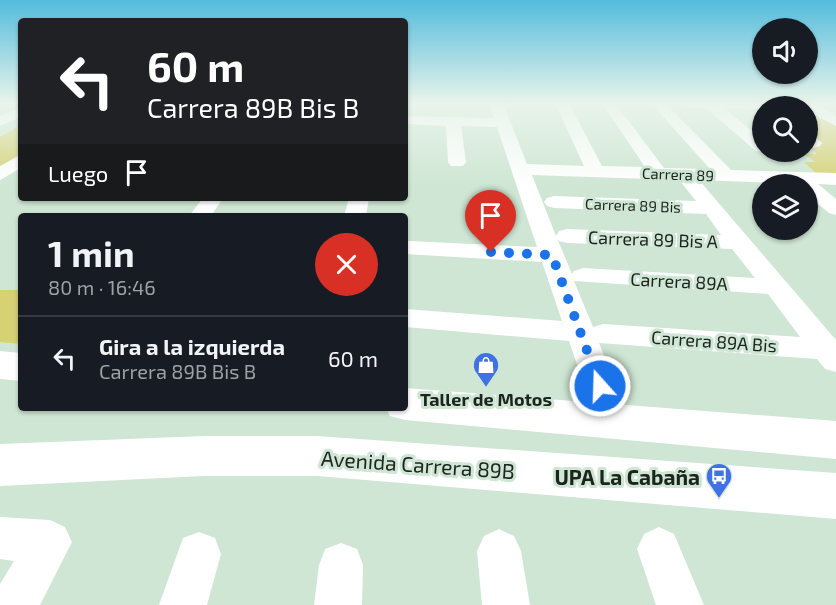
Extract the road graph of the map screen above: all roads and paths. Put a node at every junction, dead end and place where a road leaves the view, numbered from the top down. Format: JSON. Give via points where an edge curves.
{"nodes":[{"id":1,"x":454,"y":131,"type":"edge"},
{"id":2,"x":507,"y":131,"type":"edge"},
{"id":3,"x":576,"y":131,"type":"edge"},
{"id":4,"x":628,"y":131,"type":"edge"},
{"id":5,"x":683,"y":131,"type":"edge"},
{"id":6,"x":18,"y":162,"type":"edge"},
{"id":7,"x":457,"y":162,"type":"dead end"},
{"id":8,"x":779,"y":162,"type":"edge"},
{"id":9,"x":520,"y":169,"type":"junction"},
{"id":10,"x":596,"y":172,"type":"junction"},
{"id":11,"x":0,"y":174,"type":"edge"},
{"id":12,"x":659,"y":174,"type":"junction"},
{"id":13,"x":794,"y":174,"type":"edge"},
{"id":14,"x":685,"y":175,"type":"junction"},
{"id":15,"x":726,"y":176,"type":"junction"},
{"id":16,"x":752,"y":178,"type":"edge"},
{"id":17,"x":836,"y":179,"type":"edge"},
{"id":18,"x":818,"y":181,"type":"edge"},
{"id":19,"x":818,"y":194,"type":"edge"},
{"id":20,"x":554,"y":202,"type":"dead end"},
{"id":21,"x":712,"y":208,"type":"junction"},
{"id":22,"x":836,"y":209,"type":"edge"},
{"id":23,"x":567,"y":236,"type":"dead end"},
{"id":24,"x":739,"y":242,"type":"junction"},
{"id":25,"x":409,"y":248,"type":"dead end"},
{"id":26,"x":552,"y":255,"type":"junction"},
{"id":27,"x":583,"y":276,"type":"dead end"},
{"id":28,"x":776,"y":287,"type":"junction"},
{"id":29,"x":408,"y":318,"type":"edge"},
{"id":30,"x":591,"y":333,"type":"junction"},
{"id":31,"x":831,"y":355,"type":"edge"},
{"id":32,"x":0,"y":367,"type":"edge"},
{"id":33,"x":18,"y":368,"type":"edge"},
{"id":34,"x":408,"y":404,"type":"edge"},
{"id":35,"x":613,"y":421,"type":"junction"},
{"id":36,"x":0,"y":465,"type":"edge"},
{"id":37,"x":831,"y":474,"type":"edge"},
{"id":38,"x":0,"y":538,"type":"edge"},
{"id":39,"x":659,"y":549,"type":"dead end"},
{"id":40,"x":499,"y":551,"type":"dead end"},
{"id":41,"x":199,"y":554,"type":"dead end"},
{"id":42,"x":14,"y":605,"type":"edge"},
{"id":43,"x":183,"y":605,"type":"edge"},
{"id":44,"x":506,"y":605,"type":"edge"},
{"id":45,"x":680,"y":605,"type":"edge"}],
"edges":[{"from":1,"to":7,"type":"street"},
{"from":2,"to":9,"type":"street"},
{"from":3,"to":10,"type":"street"},
{"from":4,"to":12,"type":"street"},
{"from":5,"to":15,"type":"street"},
{"from":6,"to":11,"type":"street"},
{"from":8,"to":13,"type":"street"},
{"from":9,"to":10,"type":"street","name":"Carrera 89"},
{"from":9,"to":26,"type":"street"},
{"from":10,"to":12,"type":"street","name":"Carrera 89"},
{"from":12,"to":14,"type":"street","name":"Carrera 89"},
{"from":14,"to":15,"type":"street","name":"Carrera 89"},
{"from":14,"to":21,"type":"street"},
{"from":15,"to":16,"type":"street","name":"Carrera 89"},
{"from":17,"to":18,"type":"street","name":"Carrera 89"},
{"from":19,"to":22,"type":"street"},
{"from":20,"to":21,"type":"street","name":"Carrera 89 Bis"},
{"from":21,"to":24,"type":"street"},
{"from":23,"to":24,"type":"street","name":"Carrera 89 Bis A"},
{"from":24,"to":28,"type":"street"},
{"from":25,"to":26,"type":"street"},
{"from":26,"to":30,"type":"street"},
{"from":27,"to":28,"type":"street","name":"Carrera 89A"},
{"from":28,"to":31,"type":"street"},
{"from":29,"to":30,"type":"street","name":"Carrera 89A Bis"},
{"from":30,"to":31,"type":"street","name":"Carrera 89A Bis"},
{"from":30,"to":35,"type":"street"},
{"from":32,"to":33,"type":"main road"},
{"from":34,"to":35,"type":"main road","name":"Avenida Carrera 89B"},
{"from":35,"to":37,"type":"main road","name":"Avenida Carrera 89B"},
{"from":36,"to":37,"type":"main road","name":"Avenida Carrera 89B","via":[[318,456]]},
{"from":38,"to":42,"type":"street","via":[[50,542]]},
{"from":39,"to":45,"type":"street"},
{"from":40,"to":44,"type":"street"},
{"from":41,"to":43,"type":"street"}]}
